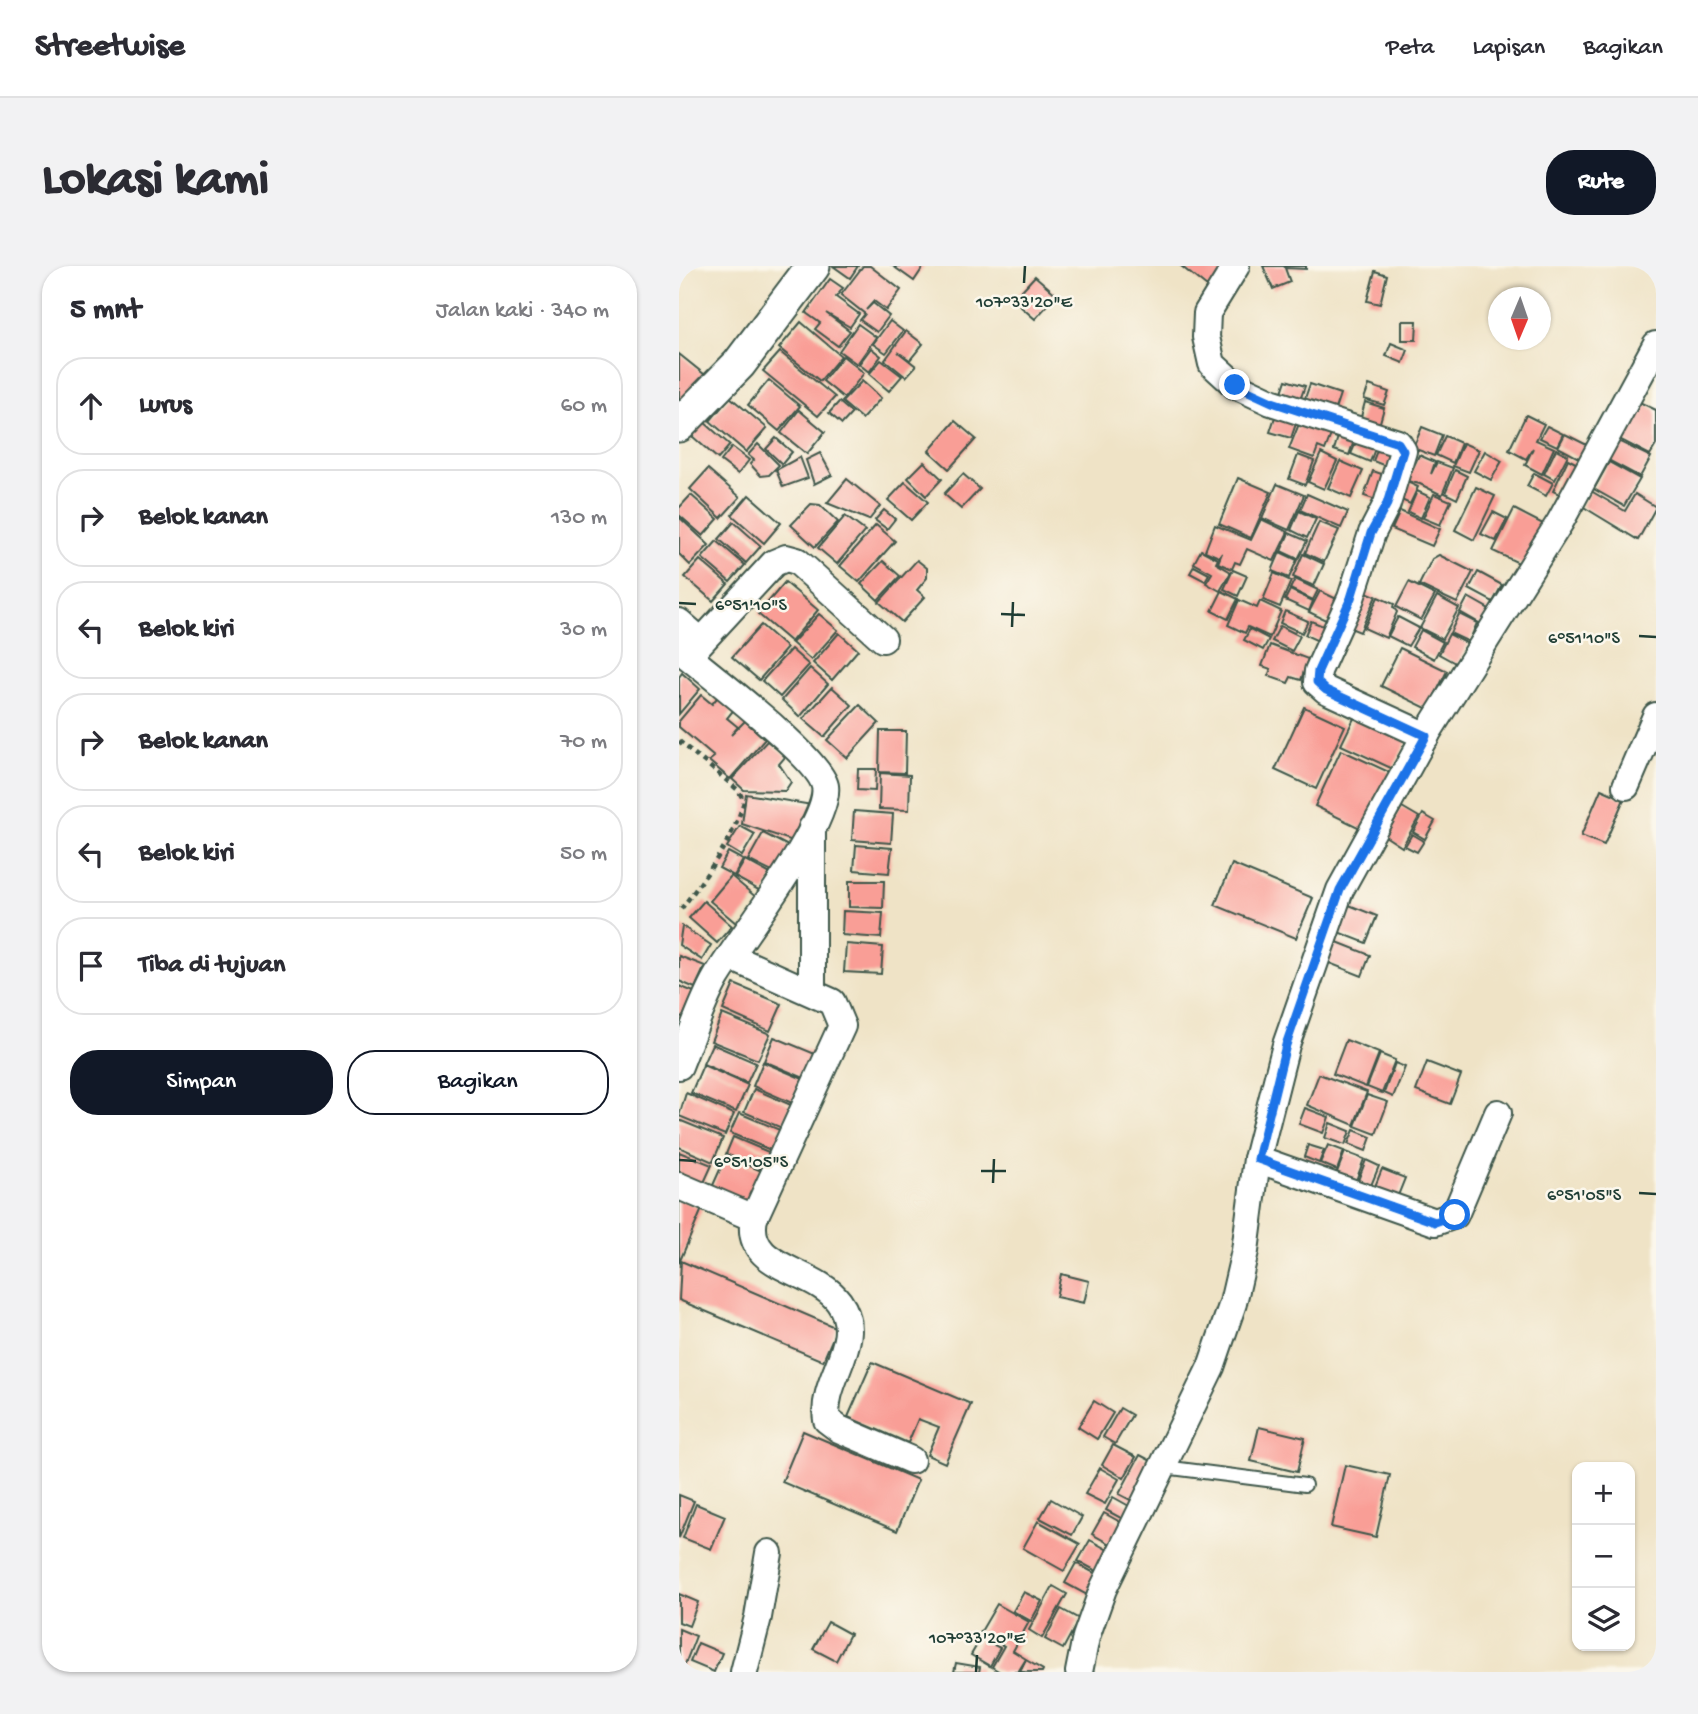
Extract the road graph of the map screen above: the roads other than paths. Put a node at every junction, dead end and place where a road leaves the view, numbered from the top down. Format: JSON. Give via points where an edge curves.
{"nodes":[{"id":1,"x":813,"y":266,"type":"edge"},
{"id":2,"x":1236,"y":266,"type":"edge"},
{"id":3,"x":1656,"y":345,"type":"edge"},
{"id":4,"x":679,"y":425,"type":"edge"},
{"id":5,"x":679,"y":622,"type":"edge"},
{"id":6,"x":883,"y":639,"type":"dead end"},
{"id":7,"x":689,"y":648,"type":"edge"},
{"id":8,"x":1656,"y":716,"type":"edge"},
{"id":9,"x":1426,"y":736,"type":"junction"},
{"id":10,"x":1626,"y":786,"type":"dead end"},
{"id":11,"x":812,"y":827,"type":"junction"},
{"id":12,"x":731,"y":957,"type":"junction"},
{"id":13,"x":811,"y":991,"type":"junction"},
{"id":14,"x":679,"y":1066,"type":"edge"},
{"id":15,"x":1498,"y":1113,"type":"dead end"},
{"id":16,"x":1258,"y":1159,"type":"junction"},
{"id":17,"x":679,"y":1186,"type":"edge"},
{"id":18,"x":754,"y":1218,"type":"junction"},
{"id":19,"x":911,"y":1460,"type":"dead end"},
{"id":20,"x":1164,"y":1467,"type":"junction"},
{"id":21,"x":1305,"y":1485,"type":"dead end"},
{"id":22,"x":769,"y":1553,"type":"dead end"},
{"id":23,"x":744,"y":1672,"type":"edge"},
{"id":24,"x":1079,"y":1672,"type":"edge"}],
"edges":[{"from":1,"to":4,"type":"street","via":[[739,364]]},
{"from":2,"to":9,"type":"street","via":[[1207,313],[1212,364],[1235,385],[1272,402],[1398,443],[1403,451],[1317,682]]},
{"from":3,"to":9,"type":"street","via":[[1560,522]]},
{"from":5,"to":7,"type":"street"},
{"from":6,"to":7,"type":"street","via":[[797,561],[786,558],[774,563]]},
{"from":7,"to":11,"type":"street","via":[[817,770],[825,786]]},
{"from":8,"to":10,"type":"street"},
{"from":9,"to":16,"type":"street","via":[[1340,890],[1286,1045]]},
{"from":11,"to":12,"type":"street"},
{"from":11,"to":13,"type":"street"},
{"from":12,"to":13,"type":"street"},
{"from":12,"to":14,"type":"street","via":[[716,978]]},
{"from":13,"to":18,"type":"street","via":[[832,1002],[842,1026]]},
{"from":15,"to":16,"type":"street","via":[[1455,1215],[1444,1221],[1435,1222]]},
{"from":16,"to":20,"type":"street","via":[[1233,1303],[1211,1367]]},
{"from":17,"to":18,"type":"street"},
{"from":18,"to":19,"type":"street","via":[[755,1247],[778,1265],[811,1278],[830,1292],[849,1320],[849,1338],[825,1407],[827,1420]]},
{"from":20,"to":21,"type":"lane"},
{"from":20,"to":24,"type":"street","via":[[1103,1589]]},
{"from":22,"to":23,"type":"street"}]}
